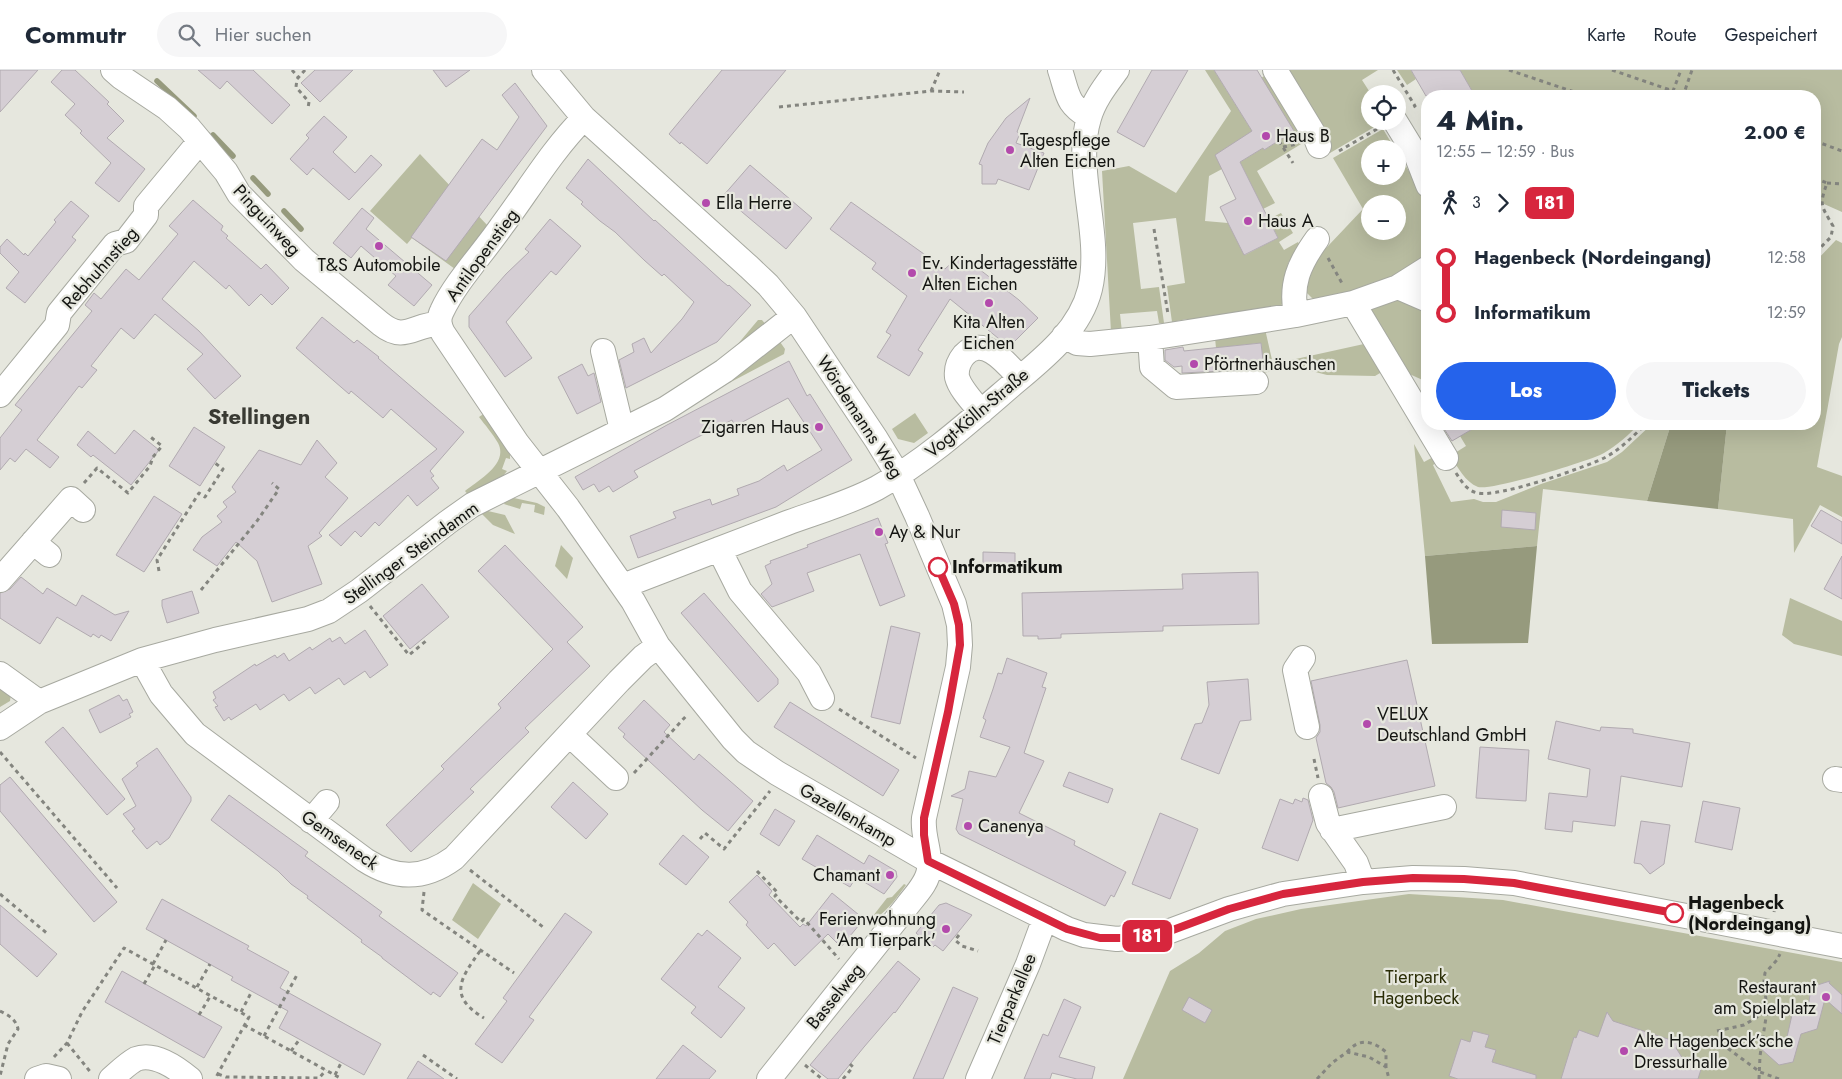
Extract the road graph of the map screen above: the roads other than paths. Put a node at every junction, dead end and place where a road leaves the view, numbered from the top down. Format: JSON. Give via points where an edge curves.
{"nodes":[{"id":1,"x":113,"y":70,"type":"edge"},
{"id":2,"x":544,"y":70,"type":"edge"},
{"id":3,"x":1060,"y":70,"type":"edge"},
{"id":4,"x":1117,"y":70,"type":"edge"},
{"id":5,"x":1275,"y":70,"type":"edge"},
{"id":6,"x":1089,"y":117,"type":"junction"},
{"id":7,"x":584,"y":118,"type":"junction"},
{"id":8,"x":1401,"y":130,"type":"edge"},
{"id":9,"x":200,"y":141,"type":"junction"},
{"id":10,"x":1325,"y":151,"type":"road end"},
{"id":11,"x":1421,"y":167,"type":"edge"},
{"id":12,"x":1317,"y":239,"type":"road end"},
{"id":13,"x":1421,"y":272,"type":"edge"},
{"id":14,"x":1398,"y":287,"type":"junction"},
{"id":15,"x":1421,"y":297,"type":"edge"},
{"id":16,"x":1354,"y":303,"type":"junction"},
{"id":17,"x":794,"y":316,"type":"junction"},
{"id":18,"x":1296,"y":316,"type":"junction"},
{"id":19,"x":439,"y":324,"type":"junction"},
{"id":20,"x":1064,"y":336,"type":"junction"},
{"id":21,"x":1160,"y":336,"type":"junction"},
{"id":22,"x":603,"y":351,"type":"dead end"},
{"id":23,"x":1020,"y":378,"type":"junction"},
{"id":24,"x":1256,"y":382,"type":"dead end"},
{"id":25,"x":0,"y":395,"type":"edge"},
{"id":26,"x":981,"y":412,"type":"junction"},
{"id":27,"x":1421,"y":416,"type":"edge"},
{"id":28,"x":622,"y":430,"type":"junction"},
{"id":29,"x":1429,"y":430,"type":"edge"},
{"id":30,"x":1446,"y":458,"type":"road end"},
{"id":31,"x":540,"y":472,"type":"junction"},
{"id":32,"x":898,"y":475,"type":"junction"},
{"id":33,"x":77,"y":504,"type":"road end"},
{"id":34,"x":719,"y":549,"type":"junction"},
{"id":35,"x":0,"y":580,"type":"edge"},
{"id":36,"x":623,"y":586,"type":"junction"},
{"id":37,"x":658,"y":646,"type":"junction"},
{"id":38,"x":1303,"y":658,"type":"dead end"},
{"id":39,"x":142,"y":660,"type":"junction"},
{"id":40,"x":0,"y":674,"type":"edge"},
{"id":41,"x":822,"y":698,"type":"road end"},
{"id":42,"x":39,"y":702,"type":"junction"},
{"id":43,"x":1307,"y":727,"type":"dead end"},
{"id":44,"x":0,"y":728,"type":"edge"},
{"id":45,"x":570,"y":735,"type":"junction"},
{"id":46,"x":616,"y":778,"type":"road end"},
{"id":47,"x":1321,"y":796,"type":"dead end"},
{"id":48,"x":327,"y":802,"type":"dead end"},
{"id":49,"x":1444,"y":807,"type":"dead end"},
{"id":50,"x":311,"y":821,"type":"junction"},
{"id":51,"x":1332,"y":830,"type":"junction"},
{"id":52,"x":928,"y":861,"type":"junction"},
{"id":53,"x":1363,"y":882,"type":"junction"},
{"id":54,"x":1045,"y":918,"type":"junction"},
{"id":55,"x":1842,"y":946,"type":"edge"},
{"id":56,"x":37,"y":1079,"type":"edge"},
{"id":57,"x":59,"y":1079,"type":"edge"},
{"id":58,"x":111,"y":1079,"type":"edge"},
{"id":59,"x":190,"y":1079,"type":"edge"},
{"id":60,"x":769,"y":1079,"type":"edge"},
{"id":61,"x":978,"y":1079,"type":"edge"}],
"edges":[{"from":1,"to":9,"type":"street","name":"Pinguinweg","via":[[167,108]]},
{"from":2,"to":7,"type":"street","name":"Wördemanns Weg"},
{"from":3,"to":6,"type":"street","via":[[1070,103]]},
{"from":4,"to":6,"type":"street","name":"Vogt-Kölln-Straße"},
{"from":5,"to":10,"type":"street"},
{"from":6,"to":20,"type":"street","name":"Vogt-Kölln-Straße","via":[[1085,155],[1092,277],[1082,311]]},
{"from":7,"to":17,"type":"street","name":"Wördemanns Weg","via":[[749,267]]},
{"from":7,"to":19,"type":"street","name":"Antilopenstieg","via":[[564,139],[462,280],[441,313]]},
{"from":8,"to":11,"type":"street"},
{"from":9,"to":19,"type":"street","name":"Pinguinweg","via":[[226,172],[238,194],[321,275],[386,329],[399,334]]},
{"from":9,"to":25,"type":"street","name":"Rebhuhnstieg","via":[[146,206],[146,215],[126,241],[116,244],[59,313],[57,325]]},
{"from":12,"to":18,"type":"street","via":[[1299,269],[1294,288]]},
{"from":13,"to":14,"type":"street"},
{"from":14,"to":15,"type":"street"},
{"from":14,"to":16,"type":"street"},
{"from":16,"to":18,"type":"street"},
{"from":16,"to":27,"type":"street"},
{"from":17,"to":28,"type":"street","name":"Stellinger Steindamm","via":[[696,391]]},
{"from":17,"to":32,"type":"street","name":"Wördemanns Weg"},
{"from":18,"to":21,"type":"street"},
{"from":19,"to":31,"type":"street","via":[[517,443]]},
{"from":20,"to":21,"type":"street","via":[[1083,344]]},
{"from":20,"to":23,"type":"street","name":"Vogt-Kölln-Straße"},
{"from":21,"to":24,"type":"street","via":[[1152,367],[1176,387]]},
{"from":22,"to":28,"type":"street"},
{"from":23,"to":26,"type":"street","name":"Vogt-Kölln-Straße"},
{"from":23,"to":26,"type":"street","via":[[992,351],[979,348],[968,352],[960,361],[958,377]]},
{"from":26,"to":32,"type":"street","name":"Vogt-Kölln-Straße"},
{"from":28,"to":31,"type":"street","name":"Stellinger Steindamm"},
{"from":29,"to":30,"type":"street"},
{"from":31,"to":36,"type":"street","name":"Gazellenkamp"},
{"from":31,"to":39,"type":"street","name":"Stellinger Steindamm","via":[[461,512],[359,591],[329,610],[308,619]]},
{"from":32,"to":34,"type":"street","name":"Vogt-Kölln-Straße","via":[[866,493]]},
{"from":32,"to":52,"type":"street","name":"Wördemanns Weg","via":[[954,604],[959,625],[958,667],[924,825]]},
{"from":33,"to":35,"type":"street","via":[[41,548]]},
{"from":34,"to":36,"type":"street","name":"Vogt-Kölln-Straße"},
{"from":34,"to":41,"type":"street","via":[[740,591],[810,673]]},
{"from":36,"to":37,"type":"street","name":"Gazellenkamp"},
{"from":37,"to":45,"type":"street","name":"Gemseneck","via":[[619,681]]},
{"from":37,"to":52,"type":"street","name":"Gazellenkamp","via":[[746,752]]},
{"from":38,"to":43,"type":"street","via":[[1295,670]]},
{"from":39,"to":42,"type":"street","name":"Stellinger Steindamm"},
{"from":39,"to":50,"type":"street","name":"Gemseneck","via":[[161,694],[195,734]]},
{"from":40,"to":42,"type":"street"},
{"from":42,"to":44,"type":"street","name":"Stellinger Steindamm"},
{"from":45,"to":46,"type":"street"},
{"from":45,"to":50,"type":"street","name":"Gemseneck","via":[[454,858],[426,873],[402,875],[377,868]]},
{"from":47,"to":51,"type":"street"},
{"from":48,"to":50,"type":"street"},
{"from":49,"to":51,"type":"street"},
{"from":51,"to":53,"type":"street","via":[[1356,863]]},
{"from":52,"to":54,"type":"street","name":"Gazellenkamp"},
{"from":52,"to":60,"type":"street","name":"Basselweg","via":[[928,873],[920,888]]},
{"from":53,"to":54,"type":"street","name":"Gazellenkamp","via":[[1283,894],[1229,909],[1162,934],[1138,938],[1084,935]]},
{"from":53,"to":55,"type":"street","name":"Gazellenkamp","via":[[1413,878],[1514,883]]},
{"from":54,"to":61,"type":"street","name":"Tierparkallee"},
{"from":56,"to":57,"type":"street","via":[[46,1076]]},
{"from":58,"to":59,"type":"street","via":[[130,1063],[146,1057],[162,1062]]}]}
